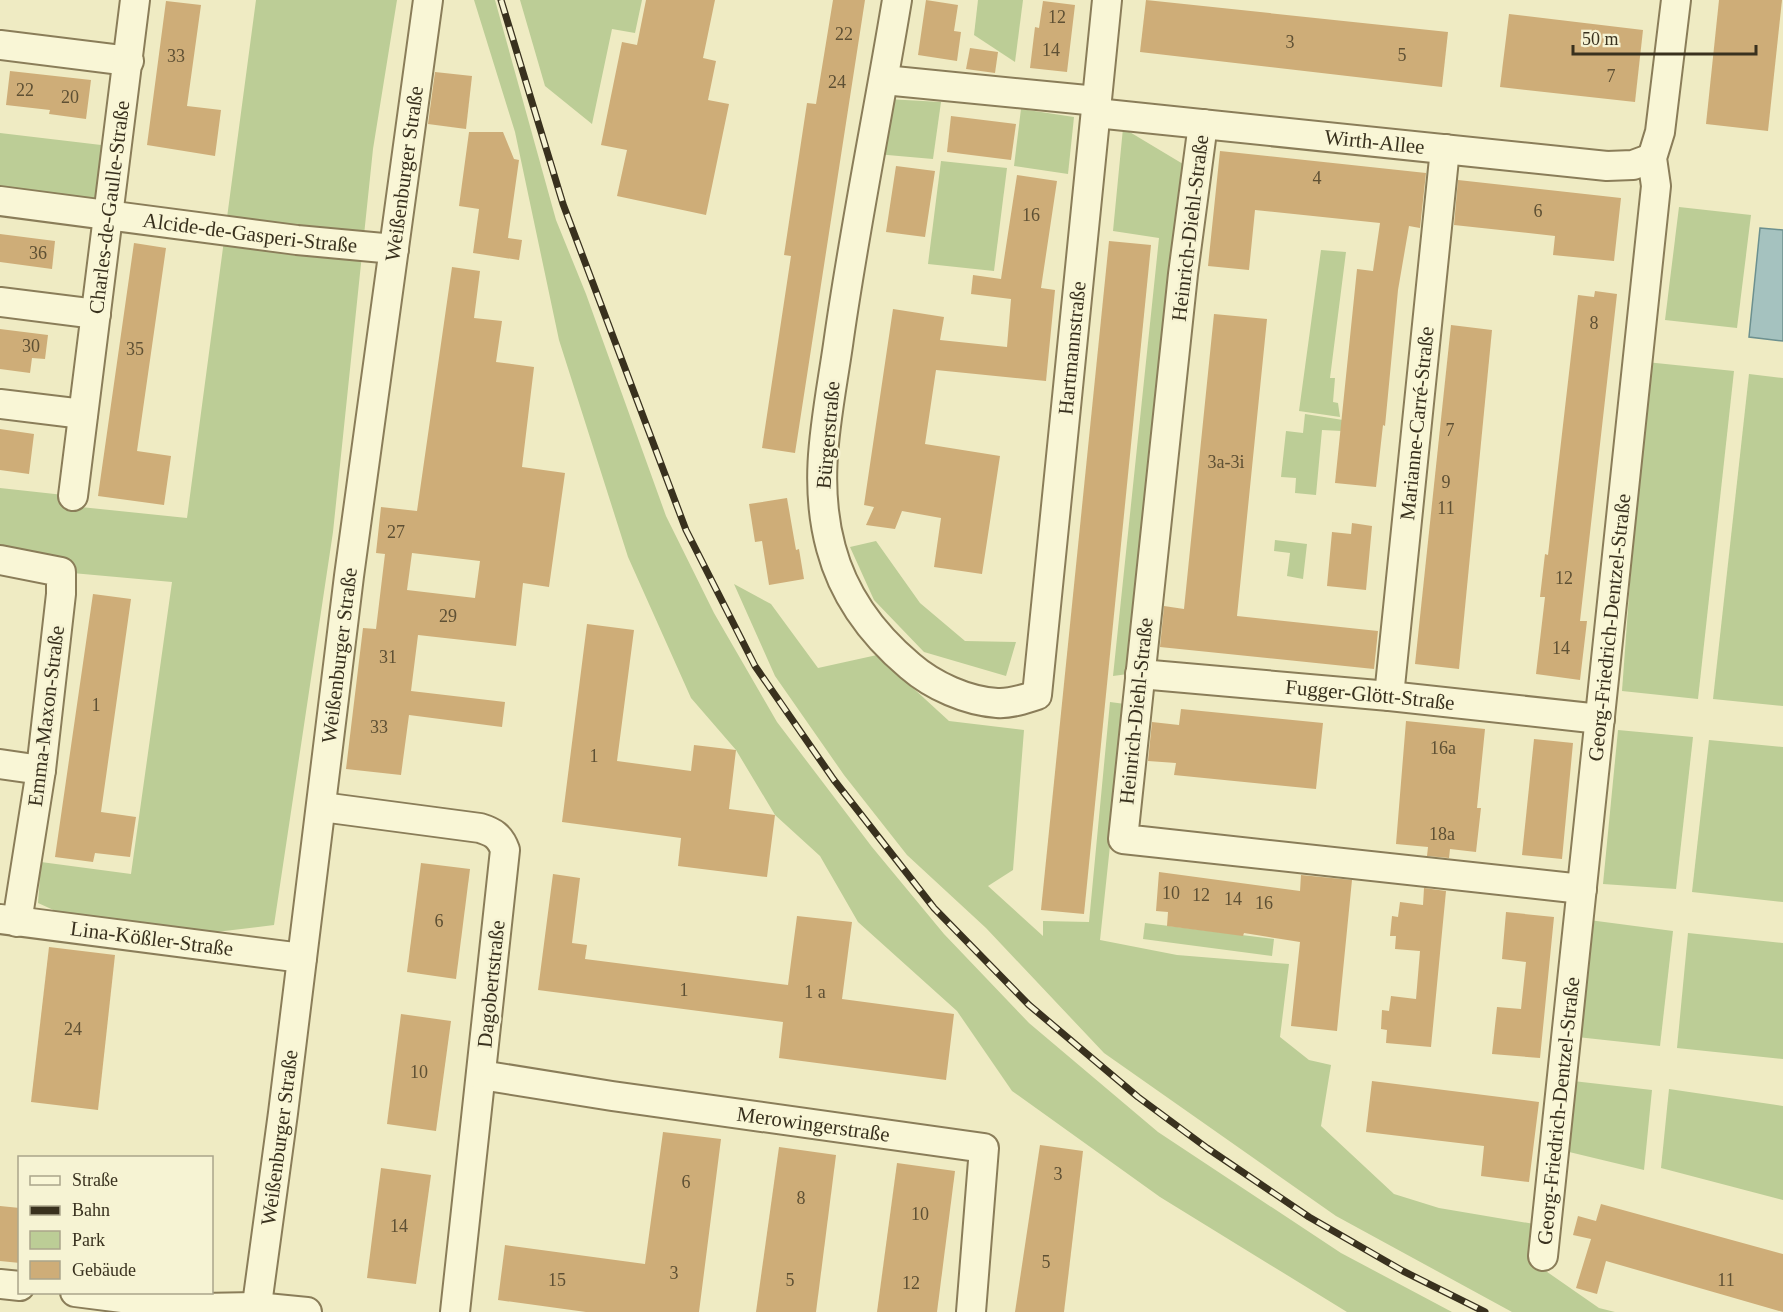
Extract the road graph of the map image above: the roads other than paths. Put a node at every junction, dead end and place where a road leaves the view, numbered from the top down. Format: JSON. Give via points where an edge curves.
{"nodes":[{"id":1,"x":135,"y":0,"type":"edge"},
{"id":2,"x":428,"y":0,"type":"edge"},
{"id":3,"x":897,"y":0,"type":"edge"},
{"id":4,"x":1107,"y":0,"type":"edge"},
{"id":5,"x":1676,"y":0,"type":"edge"},
{"id":6,"x":0,"y":45,"type":"edge"},
{"id":7,"x":129,"y":61,"type":"junction"},
{"id":8,"x":884,"y":80,"type":"junction"},
{"id":9,"x":1096,"y":107,"type":"junction"},
{"id":10,"x":1203,"y":124,"type":"junction"},
{"id":11,"x":1445,"y":149,"type":"junction"},
{"id":12,"x":1652,"y":158,"type":"junction"},
{"id":13,"x":0,"y":201,"type":"edge"},
{"id":14,"x":109,"y":214,"type":"junction"},
{"id":15,"x":394,"y":249,"type":"junction"},
{"id":16,"x":0,"y":302,"type":"edge"},
{"id":17,"x":96,"y":314,"type":"junction"},
{"id":18,"x":0,"y":404,"type":"edge"},
{"id":19,"x":83,"y":414,"type":"junction"},
{"id":20,"x":73,"y":496,"type":"dead end"},
{"id":21,"x":0,"y":560,"type":"edge"},
{"id":22,"x":1140,"y":674,"type":"junction"},
{"id":23,"x":1037,"y":695,"type":"joint"},
{"id":24,"x":1389,"y":696,"type":"junction"},
{"id":25,"x":1600,"y":719,"type":"junction"},
{"id":26,"x":0,"y":764,"type":"edge"},
{"id":27,"x":40,"y":770,"type":"junction"},
{"id":28,"x":322,"y":807,"type":"junction"},
{"id":29,"x":1582,"y":889,"type":"junction"},
{"id":30,"x":9,"y":920,"type":"edge"},
{"id":31,"x":302,"y":958,"type":"junction"},
{"id":32,"x":481,"y":1075,"type":"junction"},
{"id":33,"x":1542,"y":1256,"type":"dead end"},
{"id":34,"x":0,"y":1284,"type":"edge"},
{"id":35,"x":18,"y":1286,"type":"edge"},
{"id":36,"x":83,"y":1294,"type":"edge"},
{"id":37,"x":256,"y":1310,"type":"edge"},
{"id":38,"x":307,"y":1312,"type":"edge"},
{"id":39,"x":455,"y":1312,"type":"edge"},
{"id":40,"x":971,"y":1312,"type":"edge"}],
"edges":[{"from":1,"to":7,"type":"street","name":"Charles-de-Gaulle-Straße"},
{"from":2,"to":15,"type":"street","name":"Weißenburger Straße"},
{"from":3,"to":8,"type":"street","name":"Bürgerstraße"},
{"from":4,"to":9,"type":"street","name":"Hartmannstraße"},
{"from":5,"to":12,"type":"street","name":"Georg-Friedrich-Dentzel-Straße","via":[[1660,132]]},
{"from":6,"to":7,"type":"street"},
{"from":7,"to":14,"type":"street","name":"Charles-de-Gaulle-Straße"},
{"from":8,"to":9,"type":"street"},
{"from":8,"to":23,"type":"street","name":"Bürgerstraße","via":[[822,450],[820,479],[830,547],[838,571],[874,633],[918,672],[952,691],[998,703]]},
{"from":9,"to":10,"type":"street","name":"Wirth-Allee"},
{"from":9,"to":23,"type":"street","name":"Hartmannstraße"},
{"from":10,"to":11,"type":"street","name":"Wirth-Allee"},
{"from":10,"to":22,"type":"street","name":"Heinrich-Diehl-Straße"},
{"from":11,"to":12,"type":"street","name":"Wirth-Allee","via":[[1607,166],[1633,165]]},
{"from":11,"to":24,"type":"street","name":"Marianne-Carré-Straße"},
{"from":12,"to":25,"type":"street","name":"Georg-Friedrich-Dentzel-Straße","via":[[1656,186]]},
{"from":13,"to":14,"type":"street","name":"Alcide-de-Gasperi-Straße"},
{"from":14,"to":15,"type":"street","name":"Alcide-de-Gasperi-Straße"},
{"from":14,"to":17,"type":"street","name":"Charles-de-Gaulle-Straße"},
{"from":15,"to":28,"type":"street","name":"Weißenburger Straße"},
{"from":16,"to":17,"type":"street"},
{"from":17,"to":19,"type":"street","name":"Charles-de-Gaulle-Straße"},
{"from":18,"to":19,"type":"street"},
{"from":19,"to":20,"type":"street","name":"Charles-de-Gaulle-Straße"},
{"from":21,"to":27,"type":"street","name":"Emma-Maxon-Straße","via":[[61,572]]},
{"from":22,"to":24,"type":"street","name":"Fugger-Glött-Straße"},
{"from":22,"to":29,"type":"street","name":"Heinrich-Diehl-Straße","via":[[1123,839]]},
{"from":24,"to":25,"type":"street","name":"Fugger-Glött-Straße"},
{"from":25,"to":29,"type":"street","name":"Georg-Friedrich-Dentzel-Straße"},
{"from":26,"to":27,"type":"street"},
{"from":27,"to":30,"type":"street","name":"Emma-Maxon-Straße"},
{"from":28,"to":31,"type":"street","name":"Weißenburger Straße"},
{"from":28,"to":32,"type":"street","name":"Dagobertstraße","via":[[480,828],[493,832],[502,841],[505,859]]},
{"from":29,"to":33,"type":"street","name":"Georg-Friedrich-Dentzel-Straße"},
{"from":30,"to":31,"type":"street","name":"Lina-Kößler-Straße"},
{"from":31,"to":37,"type":"street","name":"Weißenburger Straße"},
{"from":32,"to":39,"type":"street","name":"Dagobertstraße"},
{"from":32,"to":40,"type":"street","name":"Merowingerstraße","via":[[984,1148]]},
{"from":34,"to":35,"type":"street"},
{"from":36,"to":37,"type":"street","via":[[200,1308]]},
{"from":37,"to":38,"type":"street"}]}
